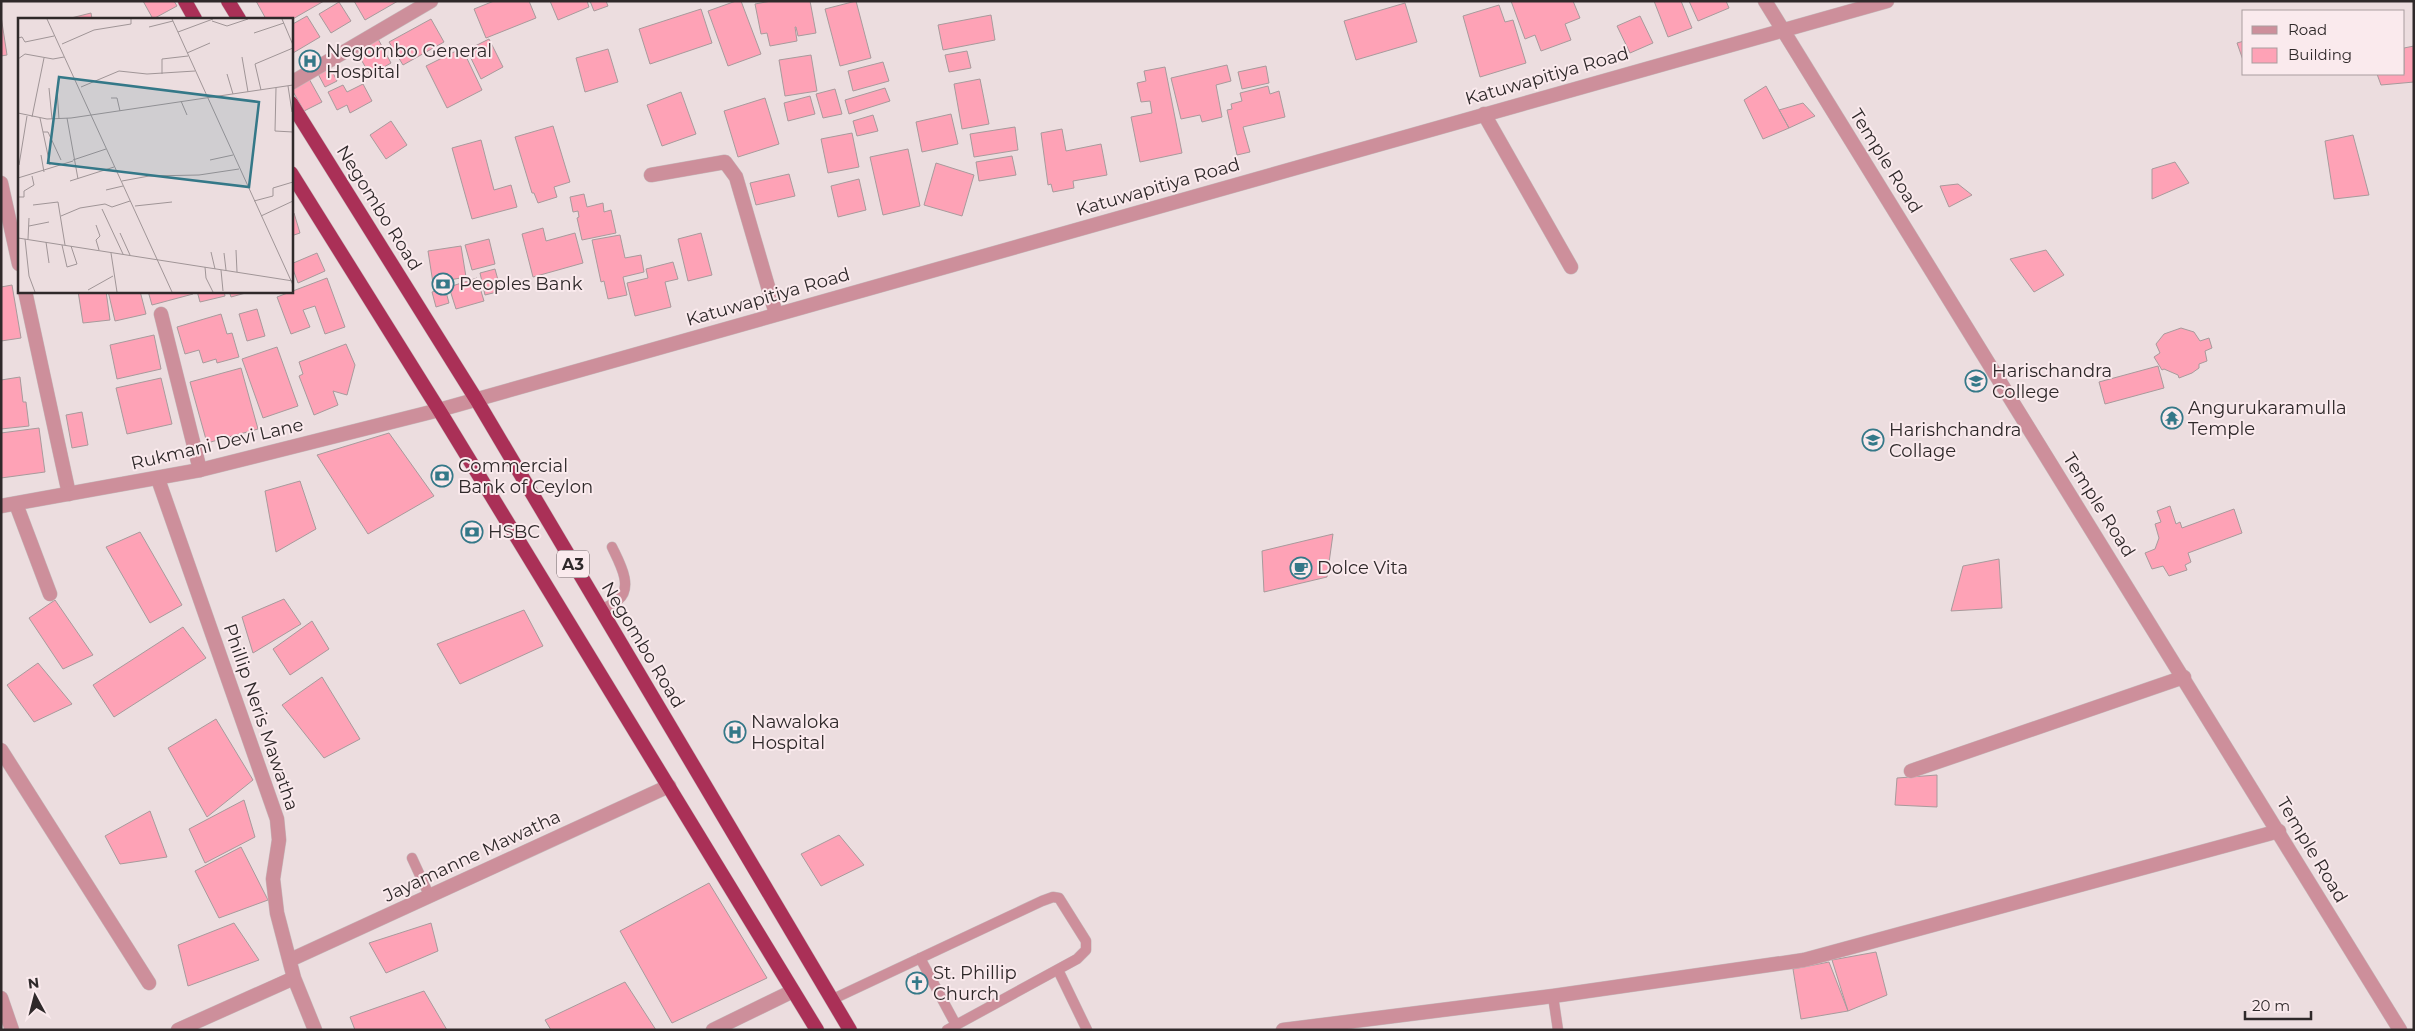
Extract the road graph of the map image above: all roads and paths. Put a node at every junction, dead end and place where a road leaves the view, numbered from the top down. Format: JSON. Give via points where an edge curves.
{"nodes":[{"id":1,"x":184,"y":1,"type":"edge"},
{"id":2,"x":228,"y":1,"type":"edge"},
{"id":3,"x":430,"y":1,"type":"edge"},
{"id":4,"x":1765,"y":1,"type":"edge"},
{"id":5,"x":1887,"y":1,"type":"edge"},
{"id":6,"x":194,"y":18,"type":"edge"},
{"id":7,"x":238,"y":18,"type":"edge"},
{"id":8,"x":1782,"y":29,"type":"junction"},
{"id":9,"x":292,"y":82,"type":"edge"},
{"id":10,"x":292,"y":105,"type":"edge"},
{"id":11,"x":1484,"y":114,"type":"junction"},
{"id":12,"x":292,"y":175,"type":"edge"},
{"id":13,"x":651,"y":175,"type":"dead end"},
{"id":14,"x":1,"y":183,"type":"edge"},
{"id":15,"x":18,"y":260,"type":"edge"},
{"id":16,"x":1571,"y":267,"type":"dead end"},
{"id":17,"x":25,"y":292,"type":"edge"},
{"id":18,"x":161,"y":314,"type":"dead end"},
{"id":19,"x":776,"y":314,"type":"junction"},
{"id":20,"x":476,"y":399,"type":"junction"},
{"id":21,"x":439,"y":410,"type":"junction"},
{"id":22,"x":200,"y":470,"type":"junction"},
{"id":23,"x":158,"y":478,"type":"junction"},
{"id":24,"x":69,"y":494,"type":"junction"},
{"id":25,"x":16,"y":504,"type":"junction"},
{"id":26,"x":1,"y":506,"type":"edge"},
{"id":27,"x":612,"y":547,"type":"dead end"},
{"id":28,"x":50,"y":594,"type":"dead end"},
{"id":29,"x":600,"y":610,"type":"junction"},
{"id":30,"x":2184,"y":677,"type":"junction"},
{"id":31,"x":1,"y":750,"type":"edge"},
{"id":32,"x":1911,"y":771,"type":"dead end"},
{"id":33,"x":669,"y":786,"type":"junction"},
{"id":34,"x":2279,"y":831,"type":"junction"},
{"id":35,"x":412,"y":858,"type":"dead end"},
{"id":36,"x":429,"y":896,"type":"junction"},
{"id":37,"x":920,"y":958,"type":"junction"},
{"id":38,"x":290,"y":960,"type":"junction"},
{"id":39,"x":1058,"y":970,"type":"junction"},
{"id":40,"x":294,"y":978,"type":"junction"},
{"id":41,"x":149,"y":983,"type":"dead end"},
{"id":42,"x":793,"y":990,"type":"junction"},
{"id":43,"x":1553,"y":996,"type":"junction"},
{"id":44,"x":1,"y":998,"type":"edge"},
{"id":45,"x":831,"y":1000,"type":"junction"},
{"id":46,"x":952,"y":1027,"type":"edge"},
{"id":47,"x":12,"y":1030,"type":"edge"},
{"id":48,"x":178,"y":1030,"type":"edge"},
{"id":49,"x":315,"y":1030,"type":"edge"},
{"id":50,"x":712,"y":1030,"type":"edge"},
{"id":51,"x":817,"y":1030,"type":"edge"},
{"id":52,"x":850,"y":1030,"type":"edge"},
{"id":53,"x":1087,"y":1030,"type":"edge"},
{"id":54,"x":1283,"y":1030,"type":"edge"},
{"id":55,"x":1558,"y":1030,"type":"edge"},
{"id":56,"x":2400,"y":1030,"type":"edge"}],
"edges":[{"from":1,"to":6,"type":"highway"},
{"from":2,"to":7,"type":"highway"},
{"from":3,"to":9,"type":"street"},
{"from":4,"to":8,"type":"street","name":"Temple Road"},
{"from":5,"to":8,"type":"street","name":"Katuwapitiya Road"},
{"from":8,"to":11,"type":"street","name":"Katuwapitiya Road"},
{"from":8,"to":30,"type":"street","name":"Temple Road"},
{"from":10,"to":20,"type":"highway","name":"Negombo Road","number":"A3"},
{"from":11,"to":16,"type":"street"},
{"from":11,"to":19,"type":"street","name":"Katuwapitiya Road"},
{"from":12,"to":21,"type":"highway","number":"A3"},
{"from":13,"to":19,"type":"street","via":[[725,162],[736,177]]},
{"from":14,"to":15,"type":"street"},
{"from":17,"to":24,"type":"street"},
{"from":18,"to":22,"type":"street"},
{"from":19,"to":20,"type":"street","name":"Katuwapitiya Road"},
{"from":20,"to":21,"type":"street","name":"Katuwapitiya Road"},
{"from":20,"to":29,"type":"highway","name":"Negombo Road","number":"A3"},
{"from":21,"to":22,"type":"street","name":"Rukmani Devi Lane"},
{"from":21,"to":33,"type":"highway","number":"A3"},
{"from":22,"to":23,"type":"street","name":"Rukmani Devi Lane"},
{"from":23,"to":24,"type":"street","name":"Rukmani Devi Lane"},
{"from":23,"to":38,"type":"street","name":"Phillip Neris Mawatha","via":[[278,819],[279,840],[273,879],[277,913]]},
{"from":24,"to":25,"type":"street","name":"Rukmani Devi Lane"},
{"from":25,"to":26,"type":"street","name":"Rukmani Devi Lane"},
{"from":25,"to":28,"type":"street"},
{"from":27,"to":29,"type":"lane","via":[[626,585],[618,600]]},
{"from":29,"to":45,"type":"highway","name":"Negombo Road","number":"A3"},
{"from":30,"to":32,"type":"street"},
{"from":30,"to":34,"type":"street","name":"Temple Road"},
{"from":31,"to":41,"type":"street"},
{"from":33,"to":36,"type":"street","name":"Jayamanne Mawatha"},
{"from":33,"to":42,"type":"highway","number":"A3"},
{"from":34,"to":43,"type":"street","via":[[1804,960]]},
{"from":34,"to":56,"type":"street","name":"Temple Road"},
{"from":35,"to":36,"type":"lane"},
{"from":36,"to":38,"type":"street","name":"Jayamanne Mawatha"},
{"from":37,"to":39,"type":"lane","via":[[1053,897],[1060,898],[1086,941],[1086,950]]},
{"from":37,"to":45,"type":"lane"},
{"from":37,"to":46,"type":"lane"},
{"from":38,"to":40,"type":"street","name":"Phillip Neris Mawatha"},
{"from":39,"to":46,"type":"lane"},
{"from":39,"to":53,"type":"lane"},
{"from":40,"to":48,"type":"street"},
{"from":40,"to":49,"type":"street","name":"Phillip Neris Mawatha"},
{"from":42,"to":50,"type":"street"},
{"from":42,"to":51,"type":"highway","number":"A3"},
{"from":43,"to":54,"type":"street"},
{"from":43,"to":55,"type":"lane"},
{"from":44,"to":47,"type":"street"},
{"from":45,"to":52,"type":"highway","name":"Negombo Road","number":"A3"}]}
